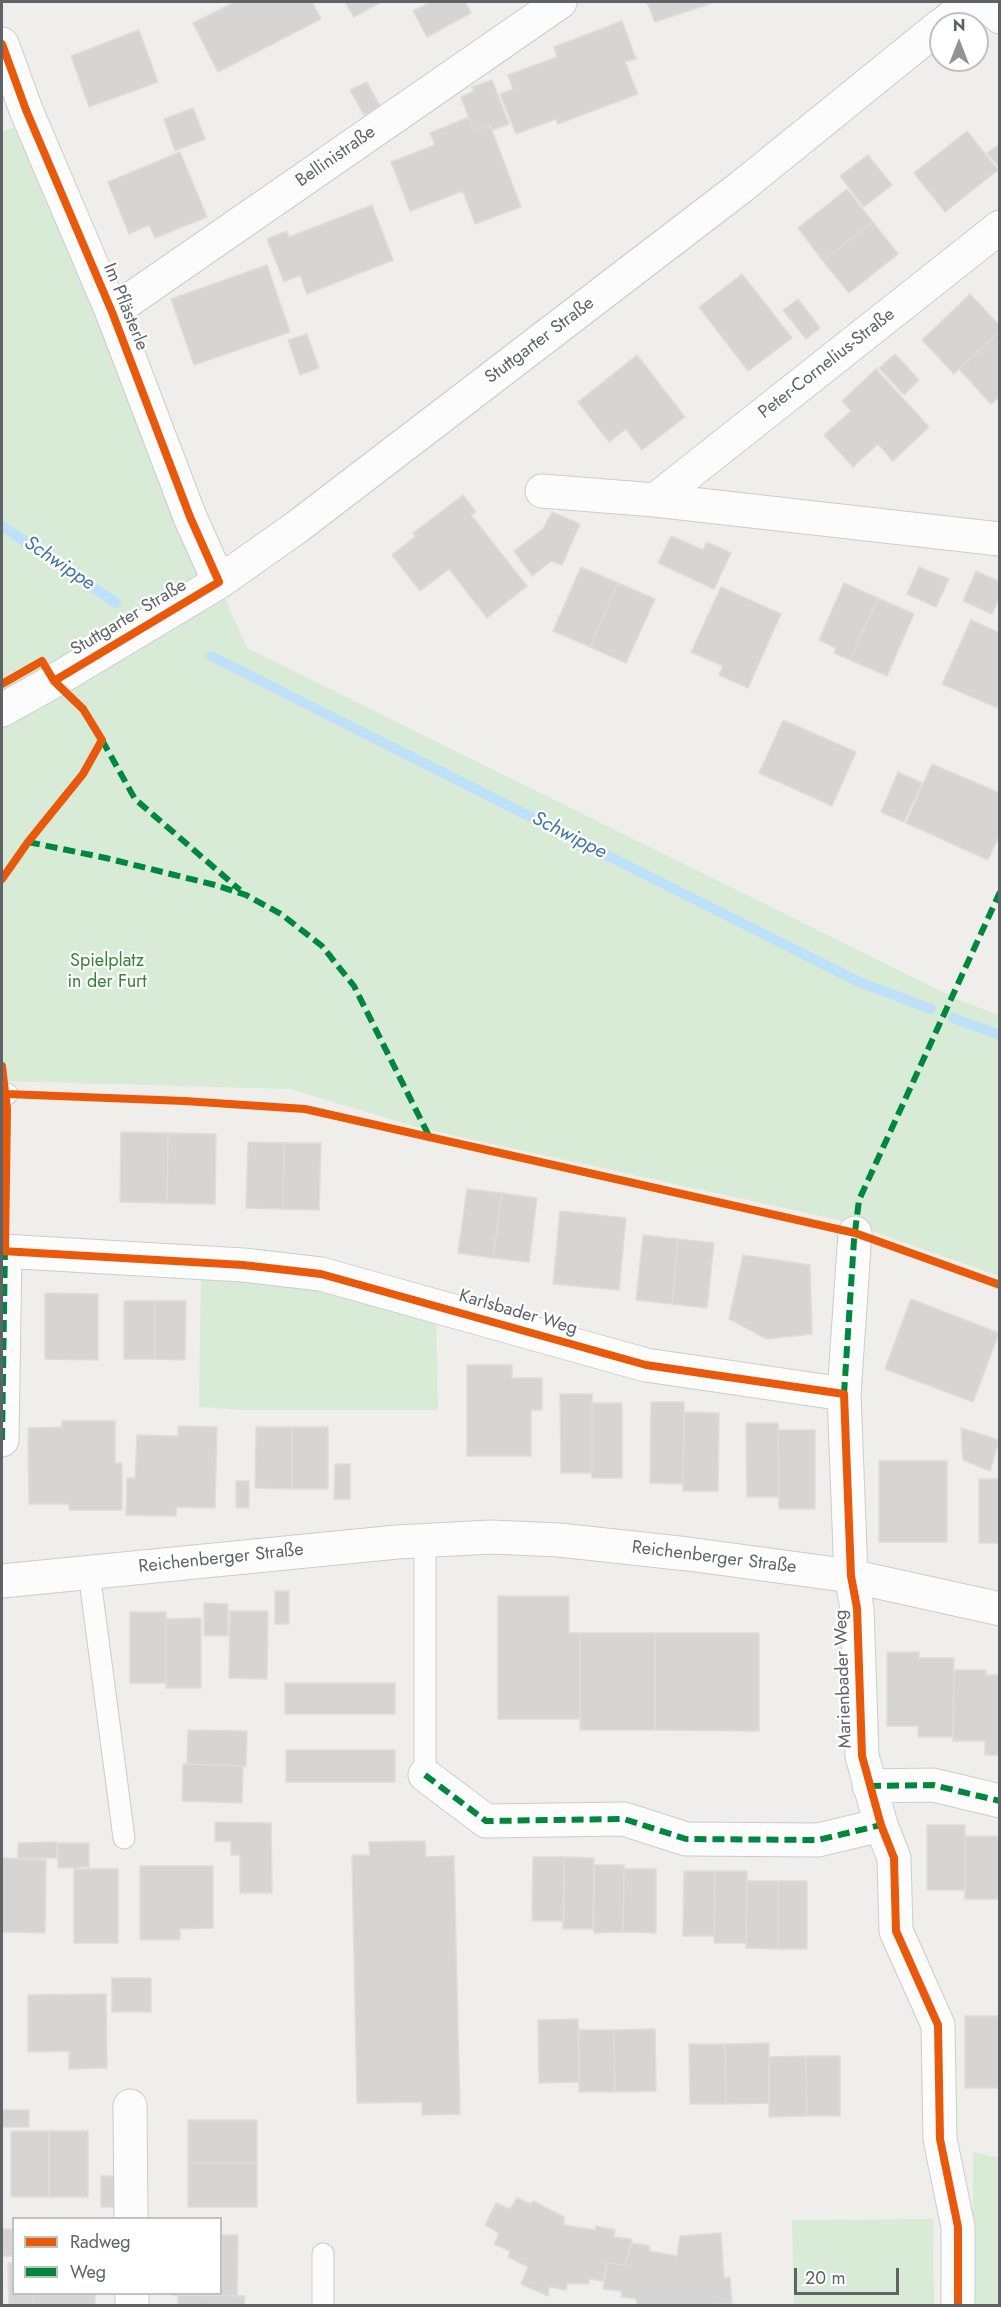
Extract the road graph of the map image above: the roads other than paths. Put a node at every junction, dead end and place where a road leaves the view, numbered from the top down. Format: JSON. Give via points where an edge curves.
{"nodes":[{"id":1,"x":560,"y":2,"type":"edge"},
{"id":2,"x":971,"y":2,"type":"edge"},
{"id":3,"x":983,"y":2,"type":"edge"},
{"id":4,"x":958,"y":12,"type":"edge"},
{"id":5,"x":999,"y":17,"type":"edge"},
{"id":6,"x":929,"y":35,"type":"edge"},
{"id":7,"x":2,"y":44,"type":"edge"},
{"id":8,"x":999,"y":227,"type":"edge"},
{"id":9,"x":112,"y":312,"type":"junction"},
{"id":10,"x":542,"y":491,"type":"dead end"},
{"id":11,"x":655,"y":501,"type":"junction"},
{"id":12,"x":999,"y":539,"type":"edge"},
{"id":13,"x":219,"y":582,"type":"junction"},
{"id":14,"x":2,"y":710,"type":"edge"},
{"id":15,"x":855,"y":1233,"type":"dead end"},
{"id":16,"x":3,"y":1251,"type":"edge"},
{"id":17,"x":844,"y":1394,"type":"junction"},
{"id":18,"x":2,"y":1440,"type":"edge"},
{"id":19,"x":425,"y":1540,"type":"junction"},
{"id":20,"x":89,"y":1572,"type":"junction"},
{"id":21,"x":851,"y":1576,"type":"junction"},
{"id":22,"x":2,"y":1581,"type":"edge"},
{"id":23,"x":999,"y":1609,"type":"edge"},
{"id":24,"x":425,"y":1775,"type":"joint"},
{"id":25,"x":869,"y":1786,"type":"junction"},
{"id":26,"x":999,"y":1801,"type":"edge"},
{"id":27,"x":881,"y":1825,"type":"junction"},
{"id":28,"x":124,"y":1838,"type":"dead end"},
{"id":29,"x":130,"y":2106,"type":"dead end"},
{"id":30,"x":131,"y":2217,"type":"edge"},
{"id":31,"x":323,"y":2254,"type":"dead end"},
{"id":32,"x":323,"y":2306,"type":"edge"},
{"id":33,"x":958,"y":2306,"type":"edge"}],
"edges":[{"from":1,"to":9,"type":"street","name":"Bellinistraße"},
{"from":2,"to":4,"type":"street","name":"Stuttgarter Straße"},
{"from":3,"to":5,"type":"street"},
{"from":6,"to":13,"type":"street","name":"Stuttgarter Straße","via":[[732,194],[297,527]]},
{"from":7,"to":9,"type":"street","name":"Im Pflästerle"},
{"from":8,"to":11,"type":"street","name":"Peter-Cornelius-Straße"},
{"from":9,"to":13,"type":"street","name":"Im Pflästerle","via":[[190,517]]},
{"from":10,"to":11,"type":"street"},
{"from":11,"to":12,"type":"street"},
{"from":13,"to":14,"type":"street","name":"Stuttgarter Straße"},
{"from":15,"to":17,"type":"street"},
{"from":16,"to":17,"type":"street","name":"Karlsbader Weg","via":[[243,1265],[321,1274],[646,1365]]},
{"from":16,"to":18,"type":"street","name":"Karlsbader Weg"},
{"from":17,"to":21,"type":"street"},
{"from":19,"to":20,"type":"street","name":"Reichenberger Straße"},
{"from":19,"to":21,"type":"street","name":"Reichenberger Straße","via":[[559,1540]]},
{"from":19,"to":24,"type":"lane"},
{"from":20,"to":22,"type":"street","name":"Reichenberger Straße"},
{"from":20,"to":28,"type":"lane"},
{"from":21,"to":23,"type":"street","name":"Reichenberger Straße"},
{"from":21,"to":25,"type":"street","name":"Marienbader Weg","via":[[857,1608],[862,1756]]},
{"from":24,"to":27,"type":"street","via":[[486,1821],[624,1820],[686,1839],[819,1840]]},
{"from":25,"to":26,"type":"street","via":[[933,1785]]},
{"from":25,"to":27,"type":"street","name":"Marienbader Weg"},
{"from":27,"to":33,"type":"street","name":"Marienbader Weg","via":[[894,1858],[896,1931],[938,2025],[940,2139],[958,2228]]},
{"from":29,"to":30,"type":"street"},
{"from":31,"to":32,"type":"lane"}]}
